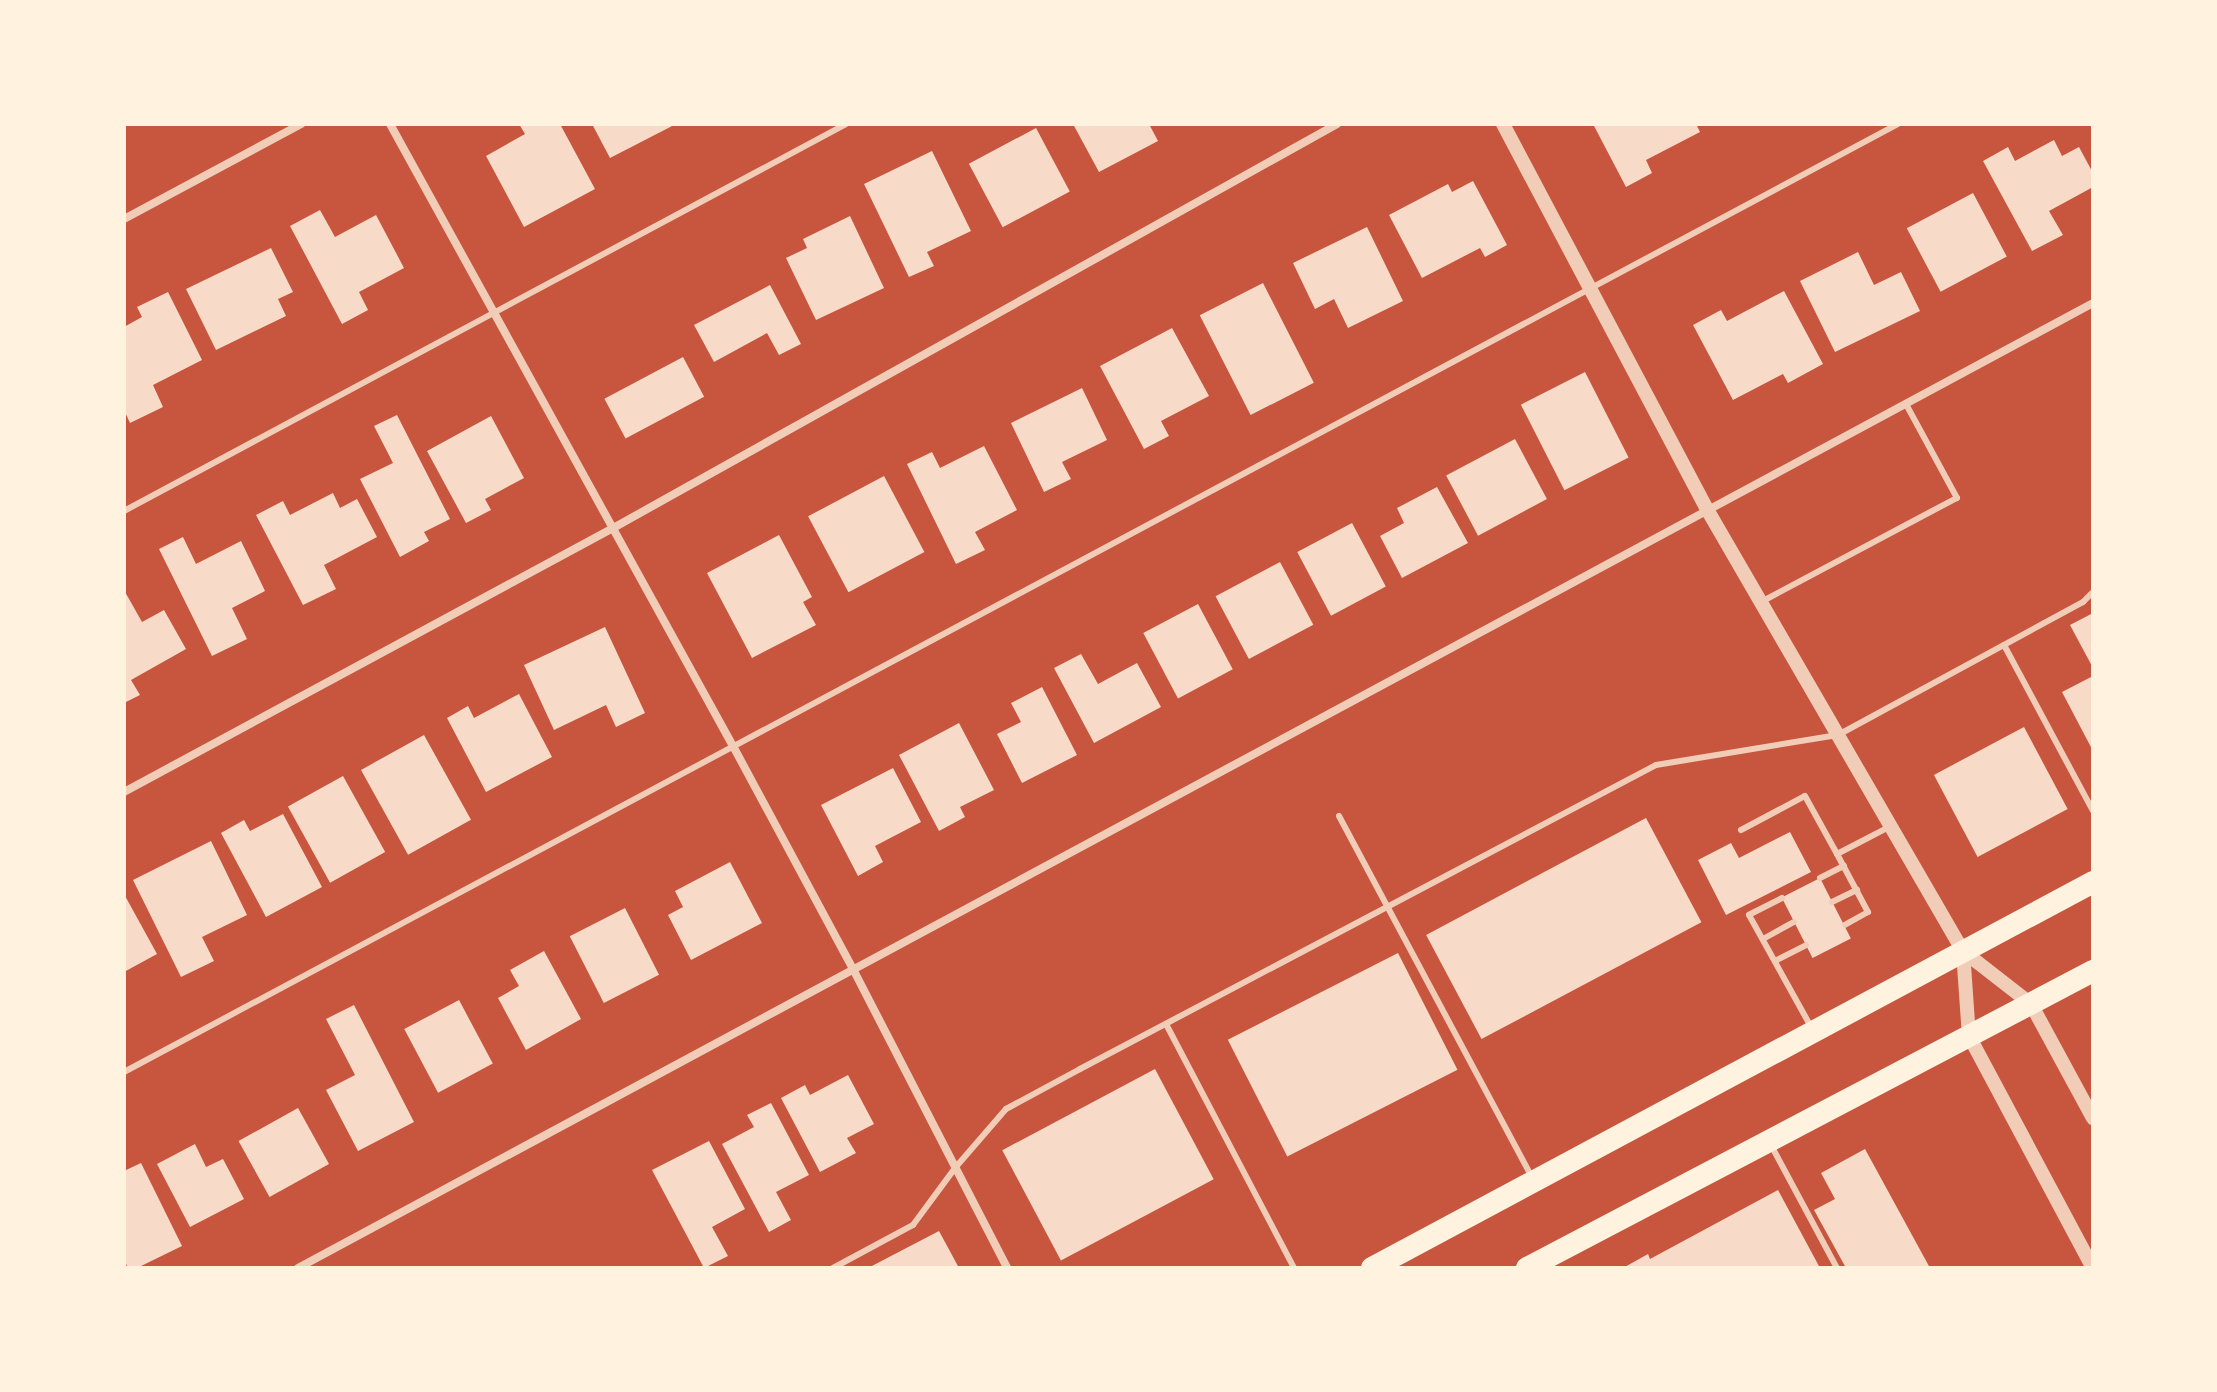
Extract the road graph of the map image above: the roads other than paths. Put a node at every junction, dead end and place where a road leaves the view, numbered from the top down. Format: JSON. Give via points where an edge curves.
{"nodes":[{"id":1,"x":301,"y":124,"type":"edge"},
{"id":2,"x":390,"y":124,"type":"edge"},
{"id":3,"x":846,"y":124,"type":"edge"},
{"id":4,"x":1337,"y":124,"type":"edge"},
{"id":5,"x":1503,"y":124,"type":"edge"},
{"id":6,"x":1898,"y":124,"type":"edge"},
{"id":7,"x":124,"y":219,"type":"edge"},
{"id":8,"x":1590,"y":289,"type":"junction"},
{"id":9,"x":2093,"y":303,"type":"edge"},
{"id":10,"x":496,"y":314,"type":"junction"},
{"id":11,"x":1906,"y":404,"type":"junction"},
{"id":12,"x":124,"y":511,"type":"edge"},
{"id":13,"x":1708,"y":511,"type":"junction"},
{"id":14,"x":615,"y":527,"type":"junction"},
{"id":15,"x":2093,"y":592,"type":"edge"},
{"id":16,"x":1761,"y":602,"type":"junction"},
{"id":17,"x":2004,"y":645,"type":"junction"},
{"id":18,"x":1838,"y":735,"type":"junction"},
{"id":19,"x":733,"y":746,"type":"junction"},
{"id":20,"x":124,"y":792,"type":"edge"},
{"id":21,"x":2093,"y":811,"type":"edge"},
{"id":22,"x":1339,"y":816,"type":"dead end"},
{"id":23,"x":1891,"y":826,"type":"junction"},
{"id":24,"x":1741,"y":830,"type":"dead end"},
{"id":25,"x":1837,"y":854,"type":"junction"},
{"id":26,"x":1844,"y":866,"type":"junction"},
{"id":27,"x":1820,"y":878,"type":"dead end"},
{"id":28,"x":2093,"y":882,"type":"edge"},
{"id":29,"x":1857,"y":890,"type":"junction"},
{"id":30,"x":1782,"y":898,"type":"dead end"},
{"id":31,"x":1832,"y":902,"type":"dead end"},
{"id":32,"x":1388,"y":908,"type":"junction"},
{"id":33,"x":1794,"y":922,"type":"dead end"},
{"id":34,"x":1845,"y":925,"type":"dead end"},
{"id":35,"x":1763,"y":939,"type":"junction"},
{"id":36,"x":1806,"y":945,"type":"dead end"},
{"id":37,"x":1963,"y":951,"type":"junction"},
{"id":38,"x":1775,"y":961,"type":"junction"},
{"id":39,"x":854,"y":971,"type":"junction"},
{"id":40,"x":2093,"y":971,"type":"edge"},
{"id":41,"x":2031,"y":1004,"type":"junction"},
{"id":42,"x":1166,"y":1024,"type":"junction"},
{"id":43,"x":1814,"y":1032,"type":"junction"},
{"id":44,"x":1969,"y":1036,"type":"junction"},
{"id":45,"x":124,"y":1072,"type":"edge"},
{"id":46,"x":2093,"y":1118,"type":"edge"},
{"id":47,"x":1769,"y":1142,"type":"junction"},
{"id":48,"x":955,"y":1168,"type":"junction"},
{"id":49,"x":1534,"y":1182,"type":"junction"},
{"id":50,"x":1394,"y":1260,"type":"edge"},
{"id":51,"x":298,"y":1268,"type":"edge"},
{"id":52,"x":833,"y":1268,"type":"edge"},
{"id":53,"x":1007,"y":1268,"type":"edge"},
{"id":54,"x":1294,"y":1268,"type":"edge"},
{"id":55,"x":1372,"y":1268,"type":"edge"},
{"id":56,"x":1527,"y":1268,"type":"edge"},
{"id":57,"x":1837,"y":1268,"type":"edge"},
{"id":58,"x":2093,"y":1268,"type":"edge"}],
"edges":[{"from":1,"to":7,"type":"street"},
{"from":2,"to":10,"type":"street"},
{"from":3,"to":10,"type":"lane"},
{"from":4,"to":14,"type":"street"},
{"from":5,"to":8,"type":"street"},
{"from":6,"to":8,"type":"lane"},
{"from":8,"to":13,"type":"street"},
{"from":8,"to":19,"type":"lane"},
{"from":9,"to":11,"type":"street"},
{"from":10,"to":12,"type":"lane"},
{"from":10,"to":14,"type":"street"},
{"from":11,"to":13,"type":"street"},
{"from":11,"to":16,"type":"lane","via":[[1957,498]]},
{"from":13,"to":16,"type":"street"},
{"from":13,"to":39,"type":"street"},
{"from":14,"to":19,"type":"street"},
{"from":14,"to":20,"type":"street"},
{"from":15,"to":17,"type":"lane"},
{"from":16,"to":18,"type":"street"},
{"from":17,"to":18,"type":"lane"},
{"from":17,"to":21,"type":"lane"},
{"from":18,"to":23,"type":"street"},
{"from":18,"to":32,"type":"lane","via":[[1656,765]]},
{"from":19,"to":39,"type":"street"},
{"from":19,"to":45,"type":"lane"},
{"from":22,"to":32,"type":"lane"},
{"from":23,"to":25,"type":"lane"},
{"from":23,"to":37,"type":"street"},
{"from":24,"to":25,"type":"lane","via":[[1805,796]]},
{"from":25,"to":26,"type":"lane"},
{"from":26,"to":27,"type":"lane"},
{"from":26,"to":29,"type":"lane"},
{"from":28,"to":37,"type":"highway"},
{"from":29,"to":31,"type":"lane"},
{"from":29,"to":34,"type":"lane","via":[[1868,912]]},
{"from":30,"to":35,"type":"lane","via":[[1749,915]]},
{"from":32,"to":42,"type":"lane"},
{"from":32,"to":49,"type":"lane"},
{"from":33,"to":35,"type":"lane"},
{"from":35,"to":38,"type":"lane"},
{"from":36,"to":38,"type":"lane"},
{"from":37,"to":41,"type":"street"},
{"from":37,"to":43,"type":"highway"},
{"from":37,"to":44,"type":"street"},
{"from":38,"to":43,"type":"lane"},
{"from":39,"to":48,"type":"street"},
{"from":39,"to":51,"type":"street"},
{"from":40,"to":41,"type":"highway"},
{"from":41,"to":44,"type":"highway"},
{"from":41,"to":46,"type":"street"},
{"from":42,"to":48,"type":"lane","via":[[1006,1109]]},
{"from":42,"to":54,"type":"lane"},
{"from":43,"to":49,"type":"highway"},
{"from":44,"to":47,"type":"highway"},
{"from":44,"to":58,"type":"street"},
{"from":47,"to":56,"type":"highway"},
{"from":47,"to":57,"type":"lane"},
{"from":48,"to":52,"type":"lane","via":[[913,1225]]},
{"from":48,"to":53,"type":"street"},
{"from":49,"to":50,"type":"highway"},
{"from":50,"to":55,"type":"highway"}]}
